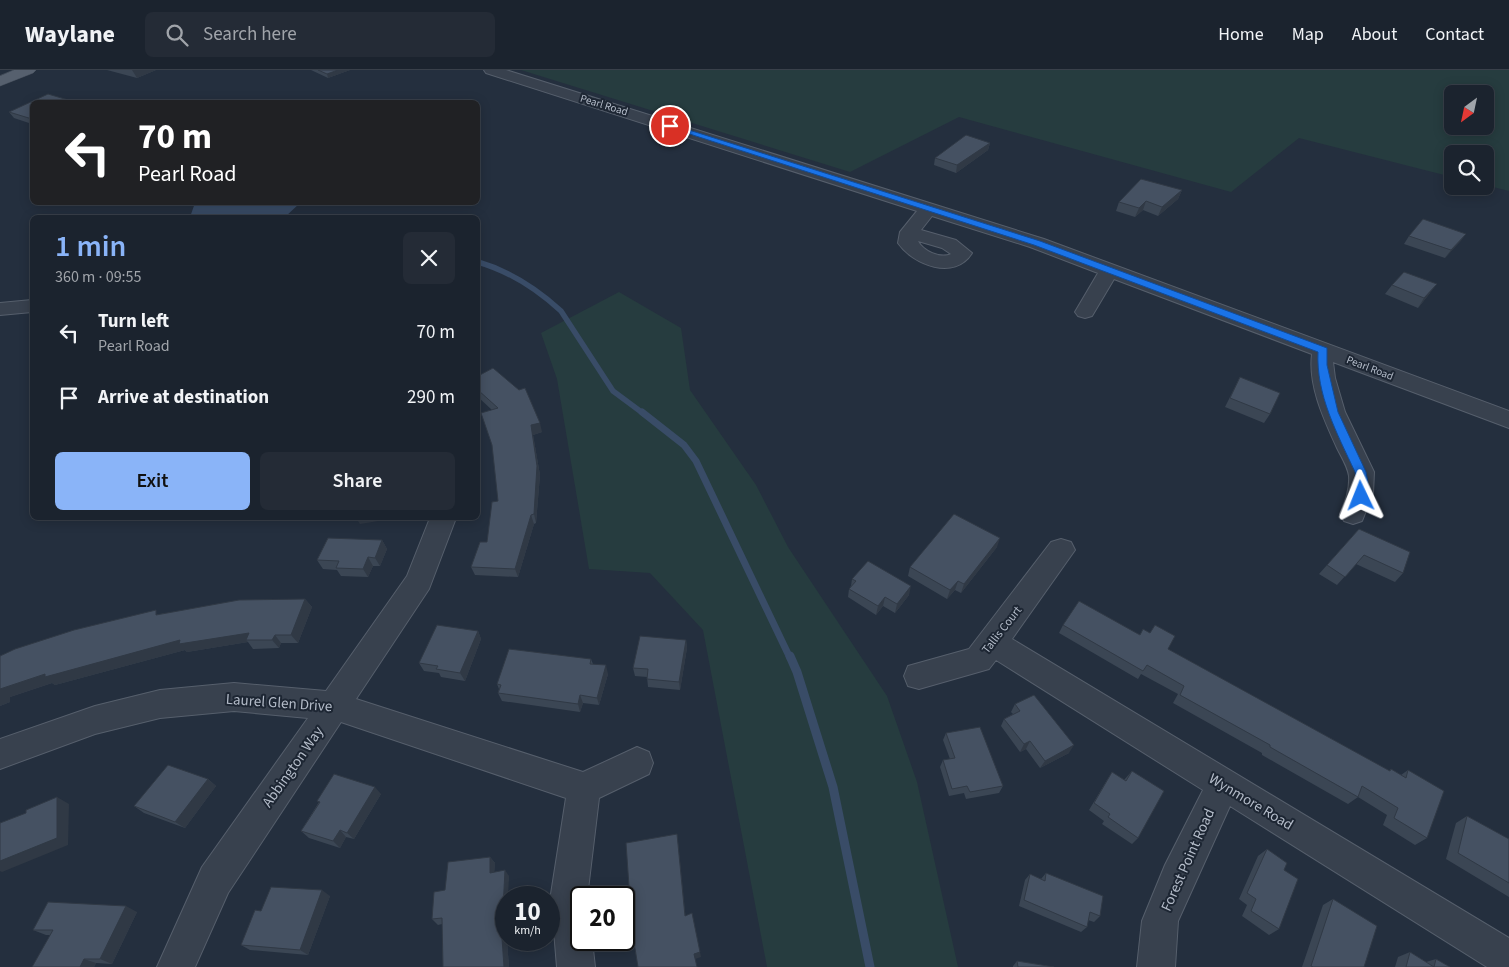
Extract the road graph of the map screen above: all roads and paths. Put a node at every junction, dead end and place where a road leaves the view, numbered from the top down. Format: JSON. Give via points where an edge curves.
{"nodes":[{"id":1,"x":28,"y":70,"type":"edge"},
{"id":2,"x":491,"y":70,"type":"edge"},
{"id":3,"x":0,"y":81,"type":"edge"},
{"id":4,"x":929,"y":208,"type":"junction"},
{"id":5,"x":909,"y":232,"type":"dead end"},
{"id":6,"x":1109,"y":270,"type":"junction"},
{"id":7,"x":30,"y":306,"type":"edge"},
{"id":8,"x":0,"y":309,"type":"edge"},
{"id":9,"x":1085,"y":312,"type":"dead end"},
{"id":10,"x":1323,"y":350,"type":"junction"},
{"id":11,"x":1509,"y":420,"type":"edge"},
{"id":12,"x":1353,"y":514,"type":"dead end"},
{"id":13,"x":442,"y":520,"type":"edge"},
{"id":14,"x":1061,"y":550,"type":"dead end"},
{"id":15,"x":993,"y":643,"type":"junction"},
{"id":16,"x":919,"y":676,"type":"dead end"},
{"id":17,"x":335,"y":706,"type":"junction"},
{"id":18,"x":0,"y":754,"type":"edge"},
{"id":19,"x":638,"y":763,"type":"dead end"},
{"id":20,"x":1222,"y":785,"type":"junction"},
{"id":21,"x":584,"y":788,"type":"junction"},
{"id":22,"x":1509,"y":959,"type":"edge"},
{"id":23,"x":176,"y":967,"type":"edge"},
{"id":24,"x":576,"y":967,"type":"edge"},
{"id":25,"x":1156,"y":967,"type":"edge"}],
"edges":[{"from":1,"to":3,"type":"main road"},
{"from":2,"to":4,"type":"street","name":"Pearl Road"},
{"from":4,"to":5,"type":"street"},
{"from":4,"to":6,"type":"street","name":"Pearl Road"},
{"from":6,"to":9,"type":"street"},
{"from":6,"to":10,"type":"street","name":"Pearl Road"},
{"from":7,"to":8,"type":"street"},
{"from":10,"to":11,"type":"street","name":"Pearl Road"},
{"from":10,"to":12,"type":"street","via":[[1333,412],[1363,482]]},
{"from":13,"to":17,"type":"street","name":"Abbington Way","via":[[418,582]]},
{"from":14,"to":15,"type":"street","name":"Tallis Court"},
{"from":15,"to":16,"type":"street","name":"Tallis Court","via":[[978,660]]},
{"from":15,"to":20,"type":"street","name":"Wynmore Road"},
{"from":17,"to":18,"type":"street","name":"Laurel Glen Drive","via":[[234,697],[160,704],[95,720]]},
{"from":17,"to":21,"type":"street","name":"Laurel Glen Drive"},
{"from":17,"to":23,"type":"street","name":"Abbington Way","via":[[215,880]]},
{"from":19,"to":21,"type":"street"},
{"from":20,"to":22,"type":"street","name":"Wynmore Road"},
{"from":20,"to":25,"type":"street","name":"Forest Point Road","via":[[1160,922]]},
{"from":21,"to":24,"type":"street","via":[[568,894]]}]}
